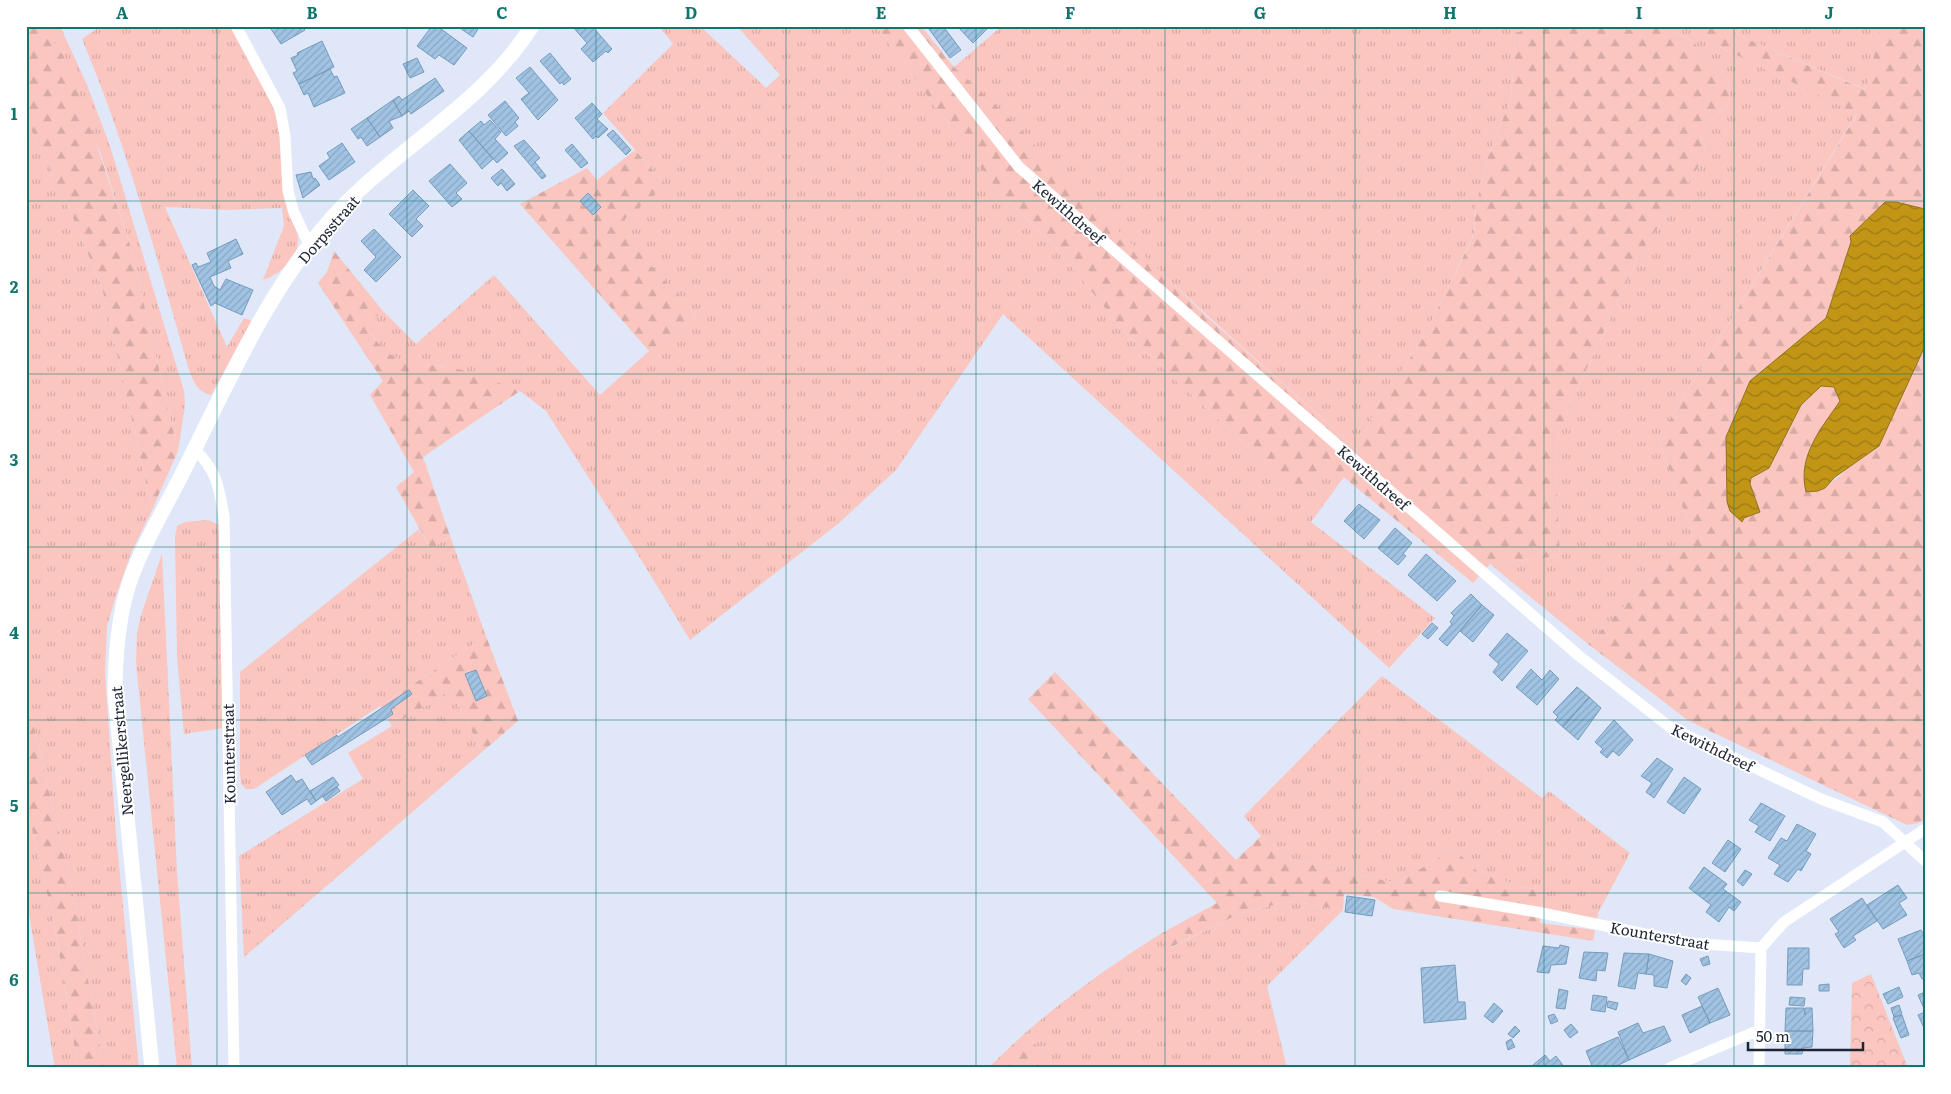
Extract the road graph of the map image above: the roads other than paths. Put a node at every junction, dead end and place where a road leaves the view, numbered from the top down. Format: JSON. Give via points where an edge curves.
{"nodes":[{"id":1,"x":236,"y":26,"type":"edge"},
{"id":2,"x":532,"y":26,"type":"edge"},
{"id":3,"x":908,"y":26,"type":"edge"},
{"id":4,"x":310,"y":246,"type":"junction"},
{"id":5,"x":195,"y":450,"type":"junction"},
{"id":6,"x":1925,"y":829,"type":"edge"},
{"id":7,"x":1906,"y":842,"type":"junction"},
{"id":8,"x":1925,"y":861,"type":"edge"},
{"id":9,"x":1440,"y":896,"type":"dead end"},
{"id":10,"x":1761,"y":948,"type":"junction"},
{"id":11,"x":1760,"y":1030,"type":"junction"},
{"id":12,"x":152,"y":1068,"type":"edge"},
{"id":13,"x":234,"y":1068,"type":"edge"},
{"id":14,"x":1669,"y":1068,"type":"edge"},
{"id":15,"x":1758,"y":1068,"type":"edge"}],
"edges":[{"from":1,"to":4,"type":"street","via":[[280,108],[288,192]]},
{"from":2,"to":4,"type":"street","name":"Dorpsstraat","via":[[507,61],[472,97],[341,208]]},
{"from":3,"to":7,"type":"street","name":"Kewithdreef","via":[[1019,167],[1578,656],[1671,728],[1821,799],[1883,822]]},
{"from":4,"to":5,"type":"street","name":"Dorpsstraat","via":[[259,323]]},
{"from":5,"to":12,"type":"street","name":"Neergellikerstraat","via":[[126,592],[115,652],[118,734]]},
{"from":5,"to":13,"type":"street","name":"Kounterstraat","via":[[206,460],[218,483],[224,516]]},
{"from":6,"to":7,"type":"street"},
{"from":7,"to":8,"type":"street","name":"Kewithdreef"},
{"from":7,"to":10,"type":"street","via":[[1784,922]]},
{"from":9,"to":10,"type":"street","name":"Kounterstraat","via":[[1690,943]]},
{"from":10,"to":11,"type":"street"},
{"from":11,"to":14,"type":"street"},
{"from":11,"to":15,"type":"street"}]}
